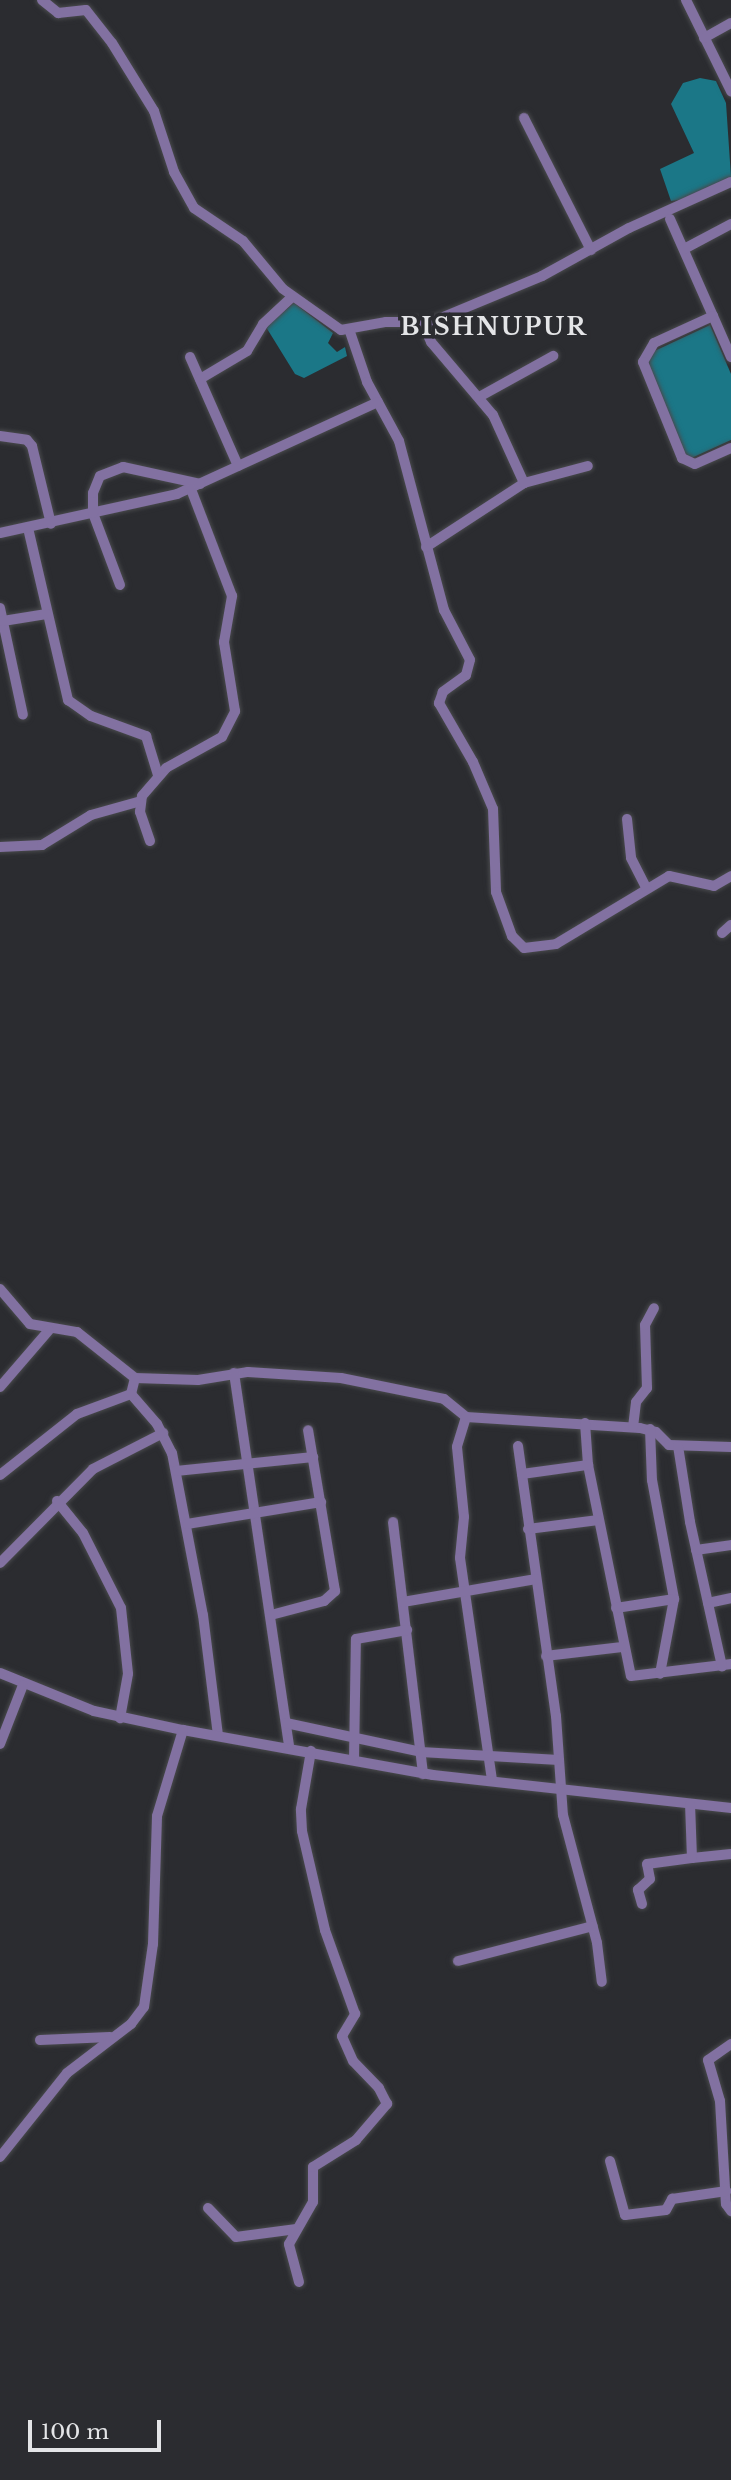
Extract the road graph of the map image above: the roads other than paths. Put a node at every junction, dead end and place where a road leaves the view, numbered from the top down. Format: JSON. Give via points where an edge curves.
{"nodes":[{"id":1,"x":42,"y":0,"type":"edge"},
{"id":2,"x":685,"y":0,"type":"edge"},
{"id":3,"x":86,"y":5,"type":"edge"},
{"id":4,"x":731,"y":23,"type":"edge"},
{"id":5,"x":704,"y":37,"type":"junction"},
{"id":6,"x":731,"y":91,"type":"edge"},
{"id":7,"x":524,"y":118,"type":"dead end"},
{"id":8,"x":731,"y":182,"type":"edge"},
{"id":9,"x":670,"y":219,"type":"dead end"},
{"id":10,"x":731,"y":224,"type":"edge"},
{"id":11,"x":684,"y":249,"type":"junction"},
{"id":12,"x":591,"y":250,"type":"junction"},
{"id":13,"x":292,"y":297,"type":"junction"},
{"id":14,"x":713,"y":316,"type":"junction"},
{"id":15,"x":423,"y":324,"type":"junction"},
{"id":16,"x":349,"y":329,"type":"junction"},
{"id":17,"x":553,"y":356,"type":"dead end"},
{"id":18,"x":190,"y":357,"type":"dead end"},
{"id":19,"x":731,"y":357,"type":"edge"},
{"id":20,"x":200,"y":379,"type":"junction"},
{"id":21,"x":479,"y":397,"type":"junction"},
{"id":22,"x":379,"y":402,"type":"junction"},
{"id":23,"x":0,"y":436,"type":"edge"},
{"id":24,"x":731,"y":448,"type":"edge"},
{"id":25,"x":238,"y":466,"type":"junction"},
{"id":26,"x":589,"y":466,"type":"dead end"},
{"id":27,"x":524,"y":483,"type":"junction"},
{"id":28,"x":195,"y":487,"type":"junction"},
{"id":29,"x":93,"y":513,"type":"junction"},
{"id":30,"x":51,"y":524,"type":"junction"},
{"id":31,"x":28,"y":528,"type":"junction"},
{"id":32,"x":0,"y":533,"type":"edge"},
{"id":33,"x":426,"y":547,"type":"junction"},
{"id":34,"x":120,"y":585,"type":"dead end"},
{"id":35,"x":0,"y":608,"type":"edge"},
{"id":36,"x":46,"y":614,"type":"junction"},
{"id":37,"x":3,"y":621,"type":"junction"},
{"id":38,"x":23,"y":715,"type":"dead end"},
{"id":39,"x":158,"y":775,"type":"junction"},
{"id":40,"x":141,"y":801,"type":"junction"},
{"id":41,"x":627,"y":818,"type":"dead end"},
{"id":42,"x":150,"y":841,"type":"dead end"},
{"id":43,"x":0,"y":847,"type":"edge"},
{"id":44,"x":731,"y":876,"type":"edge"},
{"id":45,"x":646,"y":888,"type":"junction"},
{"id":46,"x":0,"y":1289,"type":"edge"},
{"id":47,"x":654,"y":1308,"type":"dead end"},
{"id":48,"x":49,"y":1330,"type":"junction"},
{"id":49,"x":233,"y":1373,"type":"junction"},
{"id":50,"x":135,"y":1378,"type":"junction"},
{"id":51,"x":0,"y":1387,"type":"edge"},
{"id":52,"x":131,"y":1394,"type":"junction"},
{"id":53,"x":466,"y":1416,"type":"junction"},
{"id":54,"x":585,"y":1423,"type":"junction"},
{"id":55,"x":633,"y":1427,"type":"junction"},
{"id":56,"x":650,"y":1429,"type":"junction"},
{"id":57,"x":308,"y":1430,"type":"dead end"},
{"id":58,"x":163,"y":1433,"type":"junction"},
{"id":59,"x":518,"y":1446,"type":"dead end"},
{"id":60,"x":678,"y":1446,"type":"junction"},
{"id":61,"x":731,"y":1447,"type":"edge"},
{"id":62,"x":313,"y":1457,"type":"junction"},
{"id":63,"x":246,"y":1464,"type":"junction"},
{"id":64,"x":588,"y":1465,"type":"junction"},
{"id":65,"x":176,"y":1471,"type":"junction"},
{"id":66,"x":522,"y":1474,"type":"junction"},
{"id":67,"x":0,"y":1475,"type":"edge"},
{"id":68,"x":57,"y":1501,"type":"junction"},
{"id":69,"x":321,"y":1502,"type":"junction"},
{"id":70,"x":254,"y":1513,"type":"junction"},
{"id":71,"x":598,"y":1520,"type":"junction"},
{"id":72,"x":393,"y":1522,"type":"dead end"},
{"id":73,"x":187,"y":1524,"type":"junction"},
{"id":74,"x":528,"y":1529,"type":"junction"},
{"id":75,"x":731,"y":1545,"type":"edge"},
{"id":76,"x":696,"y":1550,"type":"junction"},
{"id":77,"x":0,"y":1563,"type":"edge"},
{"id":78,"x":536,"y":1579,"type":"junction"},
{"id":79,"x":466,"y":1591,"type":"junction"},
{"id":80,"x":731,"y":1598,"type":"edge"},
{"id":81,"x":674,"y":1599,"type":"junction"},
{"id":82,"x":403,"y":1602,"type":"junction"},
{"id":83,"x":708,"y":1603,"type":"junction"},
{"id":84,"x":616,"y":1608,"type":"junction"},
{"id":85,"x":271,"y":1615,"type":"junction"},
{"id":86,"x":407,"y":1630,"type":"junction"},
{"id":87,"x":623,"y":1647,"type":"junction"},
{"id":88,"x":546,"y":1656,"type":"junction"},
{"id":89,"x":727,"y":1665,"type":"edge"},
{"id":90,"x":0,"y":1673,"type":"edge"},
{"id":91,"x":660,"y":1674,"type":"junction"},
{"id":92,"x":23,"y":1685,"type":"junction"},
{"id":93,"x":120,"y":1718,"type":"junction"},
{"id":94,"x":286,"y":1723,"type":"junction"},
{"id":95,"x":183,"y":1730,"type":"junction"},
{"id":96,"x":218,"y":1736,"type":"junction"},
{"id":97,"x":354,"y":1739,"type":"junction"},
{"id":98,"x":0,"y":1744,"type":"edge"},
{"id":99,"x":289,"y":1747,"type":"junction"},
{"id":100,"x":311,"y":1751,"type":"junction"},
{"id":101,"x":421,"y":1752,"type":"junction"},
{"id":102,"x":489,"y":1759,"type":"junction"},
{"id":103,"x":354,"y":1760,"type":"junction"},
{"id":104,"x":559,"y":1760,"type":"junction"},
{"id":105,"x":423,"y":1774,"type":"junction"},
{"id":106,"x":492,"y":1782,"type":"junction"},
{"id":107,"x":559,"y":1790,"type":"junction"},
{"id":108,"x":690,"y":1804,"type":"junction"},
{"id":109,"x":731,"y":1808,"type":"edge"},
{"id":110,"x":731,"y":1854,"type":"edge"},
{"id":111,"x":692,"y":1858,"type":"junction"},
{"id":112,"x":642,"y":1904,"type":"dead end"},
{"id":113,"x":593,"y":1926,"type":"junction"},
{"id":114,"x":457,"y":1961,"type":"dead end"},
{"id":115,"x":602,"y":1982,"type":"dead end"},
{"id":116,"x":112,"y":2037,"type":"junction"},
{"id":117,"x":40,"y":2040,"type":"dead end"},
{"id":118,"x":731,"y":2043,"type":"edge"},
{"id":119,"x":0,"y":2157,"type":"edge"},
{"id":120,"x":610,"y":2161,"type":"dead end"},
{"id":121,"x":728,"y":2175,"type":"edge"},
{"id":122,"x":726,"y":2191,"type":"junction"},
{"id":123,"x":208,"y":2208,"type":"dead end"},
{"id":124,"x":731,"y":2211,"type":"edge"},
{"id":125,"x":296,"y":2229,"type":"junction"},
{"id":126,"x":299,"y":2282,"type":"dead end"}],
"edges":[{"from":1,"to":3,"type":"street","via":[[58,13]]},
{"from":2,"to":5,"type":"street"},
{"from":3,"to":13,"type":"street","via":[[142,87],[171,152],[174,172],[194,208],[243,241]]},
{"from":4,"to":5,"type":"street"},
{"from":5,"to":6,"type":"street"},
{"from":7,"to":12,"type":"street"},
{"from":8,"to":12,"type":"street"},
{"from":9,"to":11,"type":"street"},
{"from":10,"to":11,"type":"street"},
{"from":11,"to":14,"type":"street"},
{"from":12,"to":15,"type":"street","via":[[542,276]]},
{"from":13,"to":16,"type":"street","via":[[336,328]]},
{"from":13,"to":20,"type":"street","via":[[263,324],[247,351]]},
{"from":14,"to":19,"type":"street"},
{"from":14,"to":24,"type":"street","via":[[654,343],[642,356],[688,464]]},
{"from":15,"to":16,"type":"street","via":[[386,322]]},
{"from":15,"to":21,"type":"street","via":[[431,342]]},
{"from":16,"to":22,"type":"street"},
{"from":17,"to":21,"type":"street","via":[[521,378]]},
{"from":18,"to":20,"type":"street"},
{"from":20,"to":25,"type":"street"},
{"from":21,"to":27,"type":"street","via":[[493,415]]},
{"from":22,"to":25,"type":"street"},
{"from":22,"to":33,"type":"street","via":[[400,441]]},
{"from":23,"to":30,"type":"street","via":[[27,440],[32,446]]},
{"from":25,"to":28,"type":"street"},
{"from":26,"to":27,"type":"street"},
{"from":27,"to":33,"type":"street"},
{"from":28,"to":29,"type":"street"},
{"from":28,"to":29,"type":"street","via":[[165,473],[116,467],[96,483]]},
{"from":28,"to":39,"type":"street","via":[[233,596],[224,642],[235,711],[222,737]]},
{"from":29,"to":30,"type":"street"},
{"from":29,"to":34,"type":"street"},
{"from":30,"to":31,"type":"street"},
{"from":31,"to":32,"type":"street"},
{"from":31,"to":36,"type":"street"},
{"from":33,"to":45,"type":"street","via":[[444,610],[470,660],[466,675],[443,692],[439,703],[473,762],[493,809],[496,892],[512,936],[524,948],[556,944]]},
{"from":35,"to":37,"type":"street"},
{"from":36,"to":37,"type":"street"},
{"from":36,"to":39,"type":"street","via":[[68,700],[91,716],[146,736]]},
{"from":37,"to":38,"type":"street"},
{"from":39,"to":40,"type":"street"},
{"from":40,"to":42,"type":"street"},
{"from":40,"to":43,"type":"street","via":[[91,816],[42,845]]},
{"from":41,"to":45,"type":"street","via":[[631,858]]},
{"from":44,"to":45,"type":"street","via":[[714,886],[669,876]]},
{"from":46,"to":48,"type":"street","via":[[30,1324]]},
{"from":47,"to":55,"type":"street","via":[[645,1325],[646,1388],[636,1402]]},
{"from":48,"to":50,"type":"street","via":[[77,1332]]},
{"from":48,"to":51,"type":"street"},
{"from":49,"to":50,"type":"street","via":[[198,1380]]},
{"from":49,"to":53,"type":"street","via":[[366,1381],[444,1399]]},
{"from":49,"to":63,"type":"street"},
{"from":50,"to":52,"type":"street"},
{"from":52,"to":58,"type":"street"},
{"from":52,"to":67,"type":"street","via":[[77,1415]]},
{"from":53,"to":54,"type":"street"},
{"from":53,"to":79,"type":"street","via":[[457,1447]]},
{"from":54,"to":55,"type":"street"},
{"from":54,"to":64,"type":"street"},
{"from":55,"to":56,"type":"street"},
{"from":56,"to":60,"type":"street","via":[[664,1443]]},
{"from":56,"to":81,"type":"street","via":[[652,1480]]},
{"from":57,"to":62,"type":"street"},
{"from":58,"to":65,"type":"street"},
{"from":58,"to":68,"type":"street","via":[[113,1455]]},
{"from":59,"to":66,"type":"street"},
{"from":60,"to":61,"type":"street"},
{"from":60,"to":76,"type":"street"},
{"from":62,"to":63,"type":"street"},
{"from":62,"to":69,"type":"street"},
{"from":63,"to":65,"type":"street"},
{"from":63,"to":70,"type":"street"},
{"from":64,"to":66,"type":"street"},
{"from":64,"to":71,"type":"street"},
{"from":65,"to":73,"type":"street"},
{"from":66,"to":74,"type":"street"},
{"from":68,"to":77,"type":"street"},
{"from":68,"to":93,"type":"street","via":[[83,1533],[121,1608],[128,1674]]},
{"from":69,"to":70,"type":"street"},
{"from":69,"to":85,"type":"street","via":[[335,1591],[324,1601]]},
{"from":70,"to":73,"type":"street"},
{"from":70,"to":85,"type":"street"},
{"from":71,"to":74,"type":"street"},
{"from":71,"to":84,"type":"street"},
{"from":72,"to":82,"type":"street"},
{"from":73,"to":96,"type":"street"},
{"from":74,"to":78,"type":"street"},
{"from":75,"to":76,"type":"street"},
{"from":76,"to":83,"type":"street"},
{"from":78,"to":79,"type":"street"},
{"from":78,"to":88,"type":"street"},
{"from":79,"to":82,"type":"street"},
{"from":79,"to":102,"type":"street"},
{"from":80,"to":83,"type":"street"},
{"from":81,"to":84,"type":"street"},
{"from":81,"to":91,"type":"street"},
{"from":82,"to":86,"type":"street"},
{"from":83,"to":89,"type":"street"},
{"from":84,"to":87,"type":"street"},
{"from":85,"to":94,"type":"street"},
{"from":86,"to":97,"type":"street","via":[[356,1639]]},
{"from":86,"to":101,"type":"street"},
{"from":87,"to":88,"type":"street"},
{"from":87,"to":91,"type":"street","via":[[631,1676]]},
{"from":88,"to":104,"type":"street"},
{"from":89,"to":91,"type":"street"},
{"from":90,"to":92,"type":"street"},
{"from":92,"to":93,"type":"street"},
{"from":92,"to":98,"type":"street"},
{"from":93,"to":95,"type":"street"},
{"from":94,"to":97,"type":"street"},
{"from":94,"to":99,"type":"street"},
{"from":95,"to":96,"type":"street"},
{"from":95,"to":116,"type":"street","via":[[156,1824],[147,1996],[137,2018]]},
{"from":96,"to":99,"type":"street"},
{"from":97,"to":101,"type":"street"},
{"from":97,"to":103,"type":"street"},
{"from":99,"to":100,"type":"street"},
{"from":100,"to":103,"type":"street"},
{"from":100,"to":125,"type":"street","via":[[302,1831],[325,1930],[355,2014],[342,2036],[353,2061],[379,2088],[387,2104],[356,2140],[313,2167],[313,2202]]},
{"from":101,"to":102,"type":"street"},
{"from":101,"to":105,"type":"street"},
{"from":102,"to":104,"type":"street"},
{"from":102,"to":106,"type":"street"},
{"from":103,"to":105,"type":"street"},
{"from":104,"to":107,"type":"street"},
{"from":105,"to":106,"type":"street"},
{"from":106,"to":107,"type":"street"},
{"from":107,"to":108,"type":"street"},
{"from":107,"to":113,"type":"street"},
{"from":108,"to":109,"type":"street"},
{"from":108,"to":111,"type":"street"},
{"from":110,"to":111,"type":"street"},
{"from":111,"to":112,"type":"street","via":[[647,1864],[650,1878],[638,1890]]},
{"from":113,"to":114,"type":"street"},
{"from":113,"to":115,"type":"street"},
{"from":116,"to":117,"type":"street"},
{"from":116,"to":119,"type":"street","via":[[67,2073]]},
{"from":118,"to":121,"type":"street","via":[[708,2060],[720,2101]]},
{"from":120,"to":122,"type":"street","via":[[625,2214],[666,2210],[672,2199]]},
{"from":121,"to":122,"type":"street"},
{"from":122,"to":124,"type":"street"},
{"from":123,"to":125,"type":"street","via":[[236,2237]]},
{"from":125,"to":126,"type":"street","via":[[289,2250]]}]}
